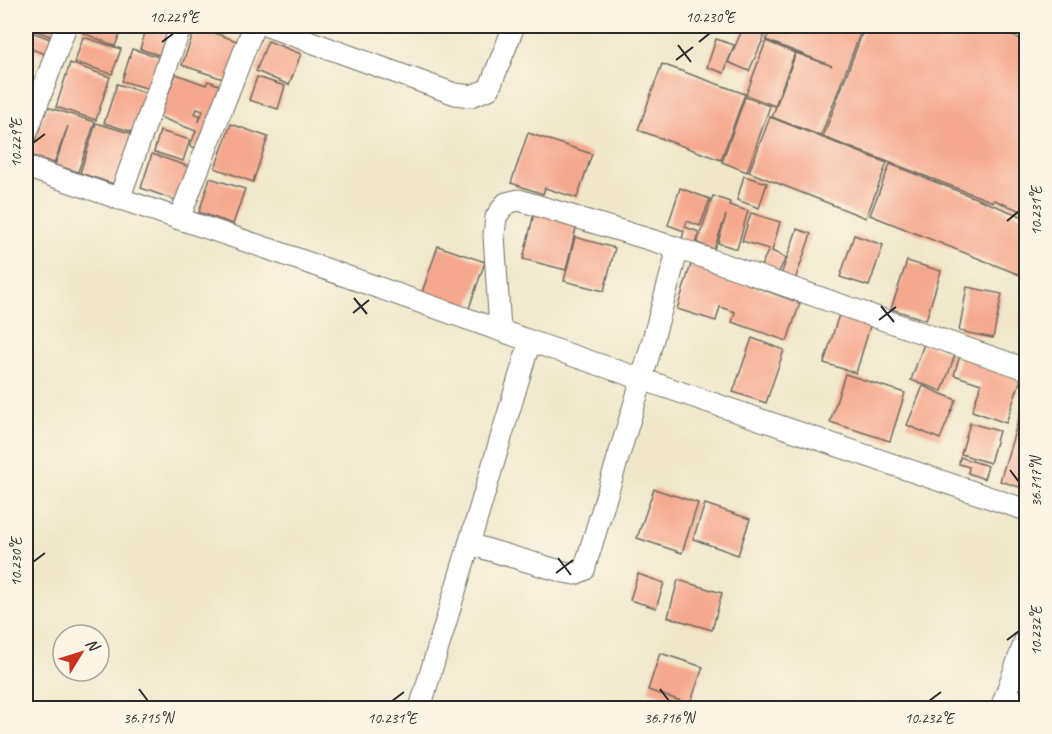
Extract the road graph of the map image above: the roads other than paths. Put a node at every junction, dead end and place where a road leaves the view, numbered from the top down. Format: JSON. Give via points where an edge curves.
{"nodes":[{"id":1,"x":66,"y":26,"type":"edge"},
{"id":2,"x":181,"y":26,"type":"edge"},
{"id":3,"x":254,"y":26,"type":"edge"},
{"id":4,"x":267,"y":26,"type":"edge"},
{"id":5,"x":514,"y":26,"type":"edge"},
{"id":6,"x":26,"y":135,"type":"edge"},
{"id":7,"x":26,"y":167,"type":"edge"},
{"id":8,"x":119,"y":199,"type":"junction"},
{"id":9,"x":179,"y":219,"type":"junction"},
{"id":10,"x":671,"y":246,"type":"junction"},
{"id":11,"x":500,"y":330,"type":"junction"},
{"id":12,"x":530,"y":341,"type":"junction"},
{"id":13,"x":1026,"y":369,"type":"edge"},
{"id":14,"x":642,"y":379,"type":"junction"},
{"id":15,"x":1026,"y":510,"type":"edge"},
{"id":16,"x":469,"y":544,"type":"junction"},
{"id":17,"x":1026,"y":638,"type":"edge"},
{"id":18,"x":1003,"y":702,"type":"edge"},
{"id":19,"x":1026,"y":705,"type":"edge"},
{"id":20,"x":420,"y":708,"type":"edge"}],
"edges":[{"from":1,"to":6,"type":"street"},
{"from":2,"to":8,"type":"street"},
{"from":3,"to":9,"type":"street"},
{"from":4,"to":5,"type":"street","via":[[454,94],[471,96],[489,89]]},
{"from":7,"to":8,"type":"street"},
{"from":8,"to":9,"type":"street"},
{"from":9,"to":11,"type":"street"},
{"from":10,"to":11,"type":"street","via":[[519,200],[506,203],[496,217],[494,234]]},
{"from":10,"to":13,"type":"street"},
{"from":10,"to":14,"type":"street","via":[[676,256]]},
{"from":11,"to":12,"type":"street"},
{"from":12,"to":14,"type":"street"},
{"from":12,"to":16,"type":"street"},
{"from":14,"to":15,"type":"street"},
{"from":14,"to":16,"type":"street","via":[[584,570],[564,572]]},
{"from":16,"to":20,"type":"street"},
{"from":17,"to":18,"type":"street"},
{"from":18,"to":19,"type":"street"}]}
